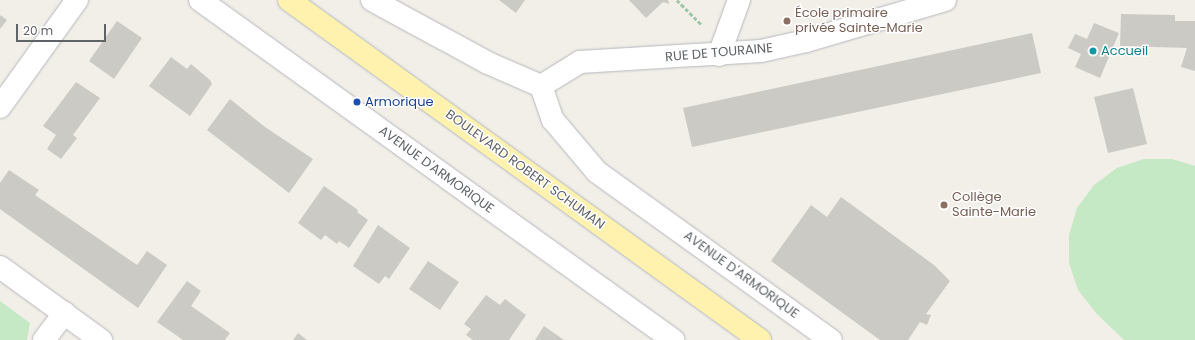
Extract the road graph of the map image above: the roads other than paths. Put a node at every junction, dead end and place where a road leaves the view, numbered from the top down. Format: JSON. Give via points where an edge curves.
{"nodes":[{"id":1,"x":77,"y":0,"type":"edge"},
{"id":2,"x":200,"y":0,"type":"edge"},
{"id":3,"x":289,"y":0,"type":"edge"},
{"id":4,"x":372,"y":0,"type":"edge"},
{"id":5,"x":739,"y":0,"type":"edge"},
{"id":6,"x":945,"y":0,"type":"edge"},
{"id":7,"x":714,"y":55,"type":"junction"},
{"id":8,"x":541,"y":86,"type":"junction"},
{"id":9,"x":0,"y":106,"type":"edge"},
{"id":10,"x":0,"y":267,"type":"edge"},
{"id":11,"x":64,"y":313,"type":"junction"},
{"id":12,"x":44,"y":340,"type":"edge"},
{"id":13,"x":101,"y":340,"type":"edge"},
{"id":14,"x":674,"y":340,"type":"edge"},
{"id":15,"x":760,"y":340,"type":"edge"},
{"id":16,"x":831,"y":340,"type":"edge"}],
"edges":[{"from":1,"to":9,"type":"street"},
{"from":2,"to":14,"type":"street","name":"AVENUE D'ARMORIQUE"},
{"from":3,"to":15,"type":"main road","name":"BOULEVARD ROBERT SCHUMAN"},
{"from":4,"to":8,"type":"street","via":[[488,63]]},
{"from":5,"to":7,"type":"street"},
{"from":6,"to":7,"type":"street","name":"RUE DE TOURAINE","via":[[806,42],[761,51]]},
{"from":7,"to":8,"type":"street","name":"RUE DE TOURAINE","via":[[580,62]]},
{"from":8,"to":16,"type":"street","name":"AVENUE D'ARMORIQUE","via":[[553,120],[597,172]]},
{"from":10,"to":11,"type":"street"},
{"from":11,"to":12,"type":"street"},
{"from":11,"to":13,"type":"street"}]}
